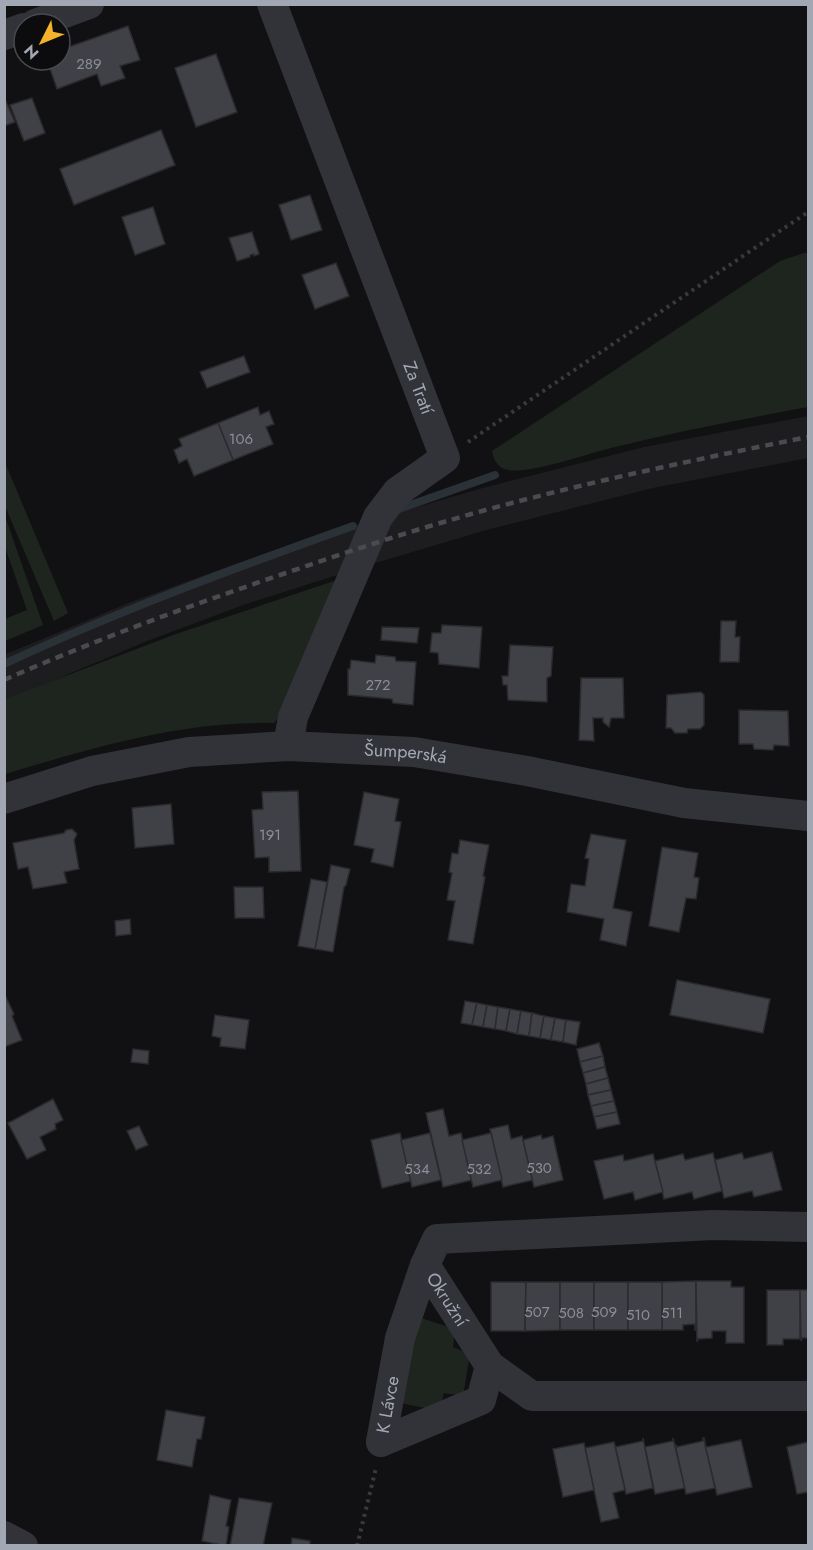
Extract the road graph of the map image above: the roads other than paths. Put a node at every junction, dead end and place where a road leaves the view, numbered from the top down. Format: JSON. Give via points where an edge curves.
{"nodes":[{"id":1,"x":89,"y":4,"type":"edge"},
{"id":2,"x":272,"y":4,"type":"edge"},
{"id":3,"x":67,"y":12,"type":"edge"},
{"id":4,"x":288,"y":746,"type":"junction"},
{"id":5,"x":4,"y":799,"type":"edge"},
{"id":6,"x":808,"y":816,"type":"edge"},
{"id":7,"x":808,"y":1227,"type":"edge"},
{"id":8,"x":425,"y":1265,"type":"junction"},
{"id":9,"x":490,"y":1366,"type":"junction"},
{"id":10,"x":808,"y":1396,"type":"edge"},
{"id":11,"x":4,"y":1536,"type":"edge"},
{"id":12,"x":23,"y":1545,"type":"edge"}],
"edges":[{"from":1,"to":3,"type":"street"},
{"from":2,"to":4,"type":"street","name":"Za Tratí","via":[[445,458],[397,492],[378,517],[293,717]]},
{"from":4,"to":5,"type":"street","name":"Šumperská","via":[[189,752],[92,771]]},
{"from":4,"to":6,"type":"street","name":"Šumperská","via":[[414,752],[684,802]]},
{"from":7,"to":8,"type":"street","name":"Okružní","via":[[713,1225],[437,1239]]},
{"from":8,"to":9,"type":"street","name":"Okružní"},
{"from":8,"to":9,"type":"street","name":"K Lávce","via":[[400,1338],[381,1442],[481,1400]]},
{"from":9,"to":10,"type":"street","name":"Okružní","via":[[532,1396]]},
{"from":11,"to":12,"type":"street"}]}
